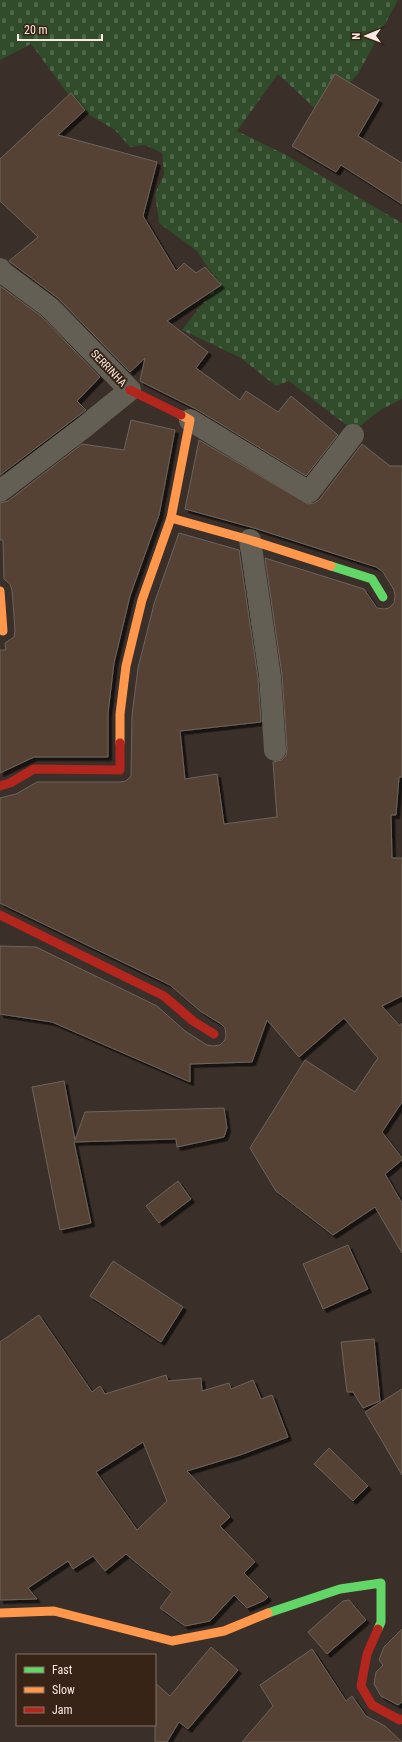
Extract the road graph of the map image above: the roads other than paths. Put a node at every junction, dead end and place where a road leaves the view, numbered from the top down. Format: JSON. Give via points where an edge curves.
{"nodes":[{"id":1,"x":0,"y":269,"type":"edge"},
{"id":2,"x":130,"y":390,"type":"junction"},
{"id":3,"x":190,"y":420,"type":"junction"},
{"id":4,"x":353,"y":435,"type":"dead end"},
{"id":5,"x":0,"y":491,"type":"edge"},
{"id":6,"x":171,"y":518,"type":"junction"},
{"id":7,"x":250,"y":540,"type":"junction"},
{"id":8,"x":0,"y":591,"type":"edge"},
{"id":9,"x":383,"y":597,"type":"dead end"},
{"id":10,"x":3,"y":631,"type":"dead end"},
{"id":11,"x":275,"y":750,"type":"dead end"},
{"id":12,"x":0,"y":786,"type":"edge"},
{"id":13,"x":0,"y":915,"type":"edge"},
{"id":14,"x":214,"y":1034,"type":"dead end"},
{"id":15,"x":0,"y":1613,"type":"edge"},
{"id":16,"x":402,"y":1719,"type":"edge"}],
"edges":[{"from":1,"to":2,"type":"street","name":"SERRINHA","via":[[50,308]]},
{"from":2,"to":3,"type":"street"},
{"from":2,"to":5,"type":"street","name":"SERRINHA"},
{"from":3,"to":4,"type":"street","via":[[309,492]]},
{"from":3,"to":6,"type":"street"},
{"from":6,"to":7,"type":"street"},
{"from":6,"to":12,"type":"street","via":[[142,600],[126,666],[120,714],[120,770],[34,769]]},
{"from":7,"to":9,"type":"street","via":[[372,579]]},
{"from":7,"to":11,"type":"street","via":[[270,677]]},
{"from":8,"to":10,"type":"street"},
{"from":13,"to":14,"type":"street","via":[[164,996],[194,1022]]},
{"from":15,"to":16,"type":"street","via":[[54,1611],[172,1641],[224,1631],[274,1610],[340,1589],[381,1583],[381,1622],[367,1654],[361,1686],[372,1706]]}]}
